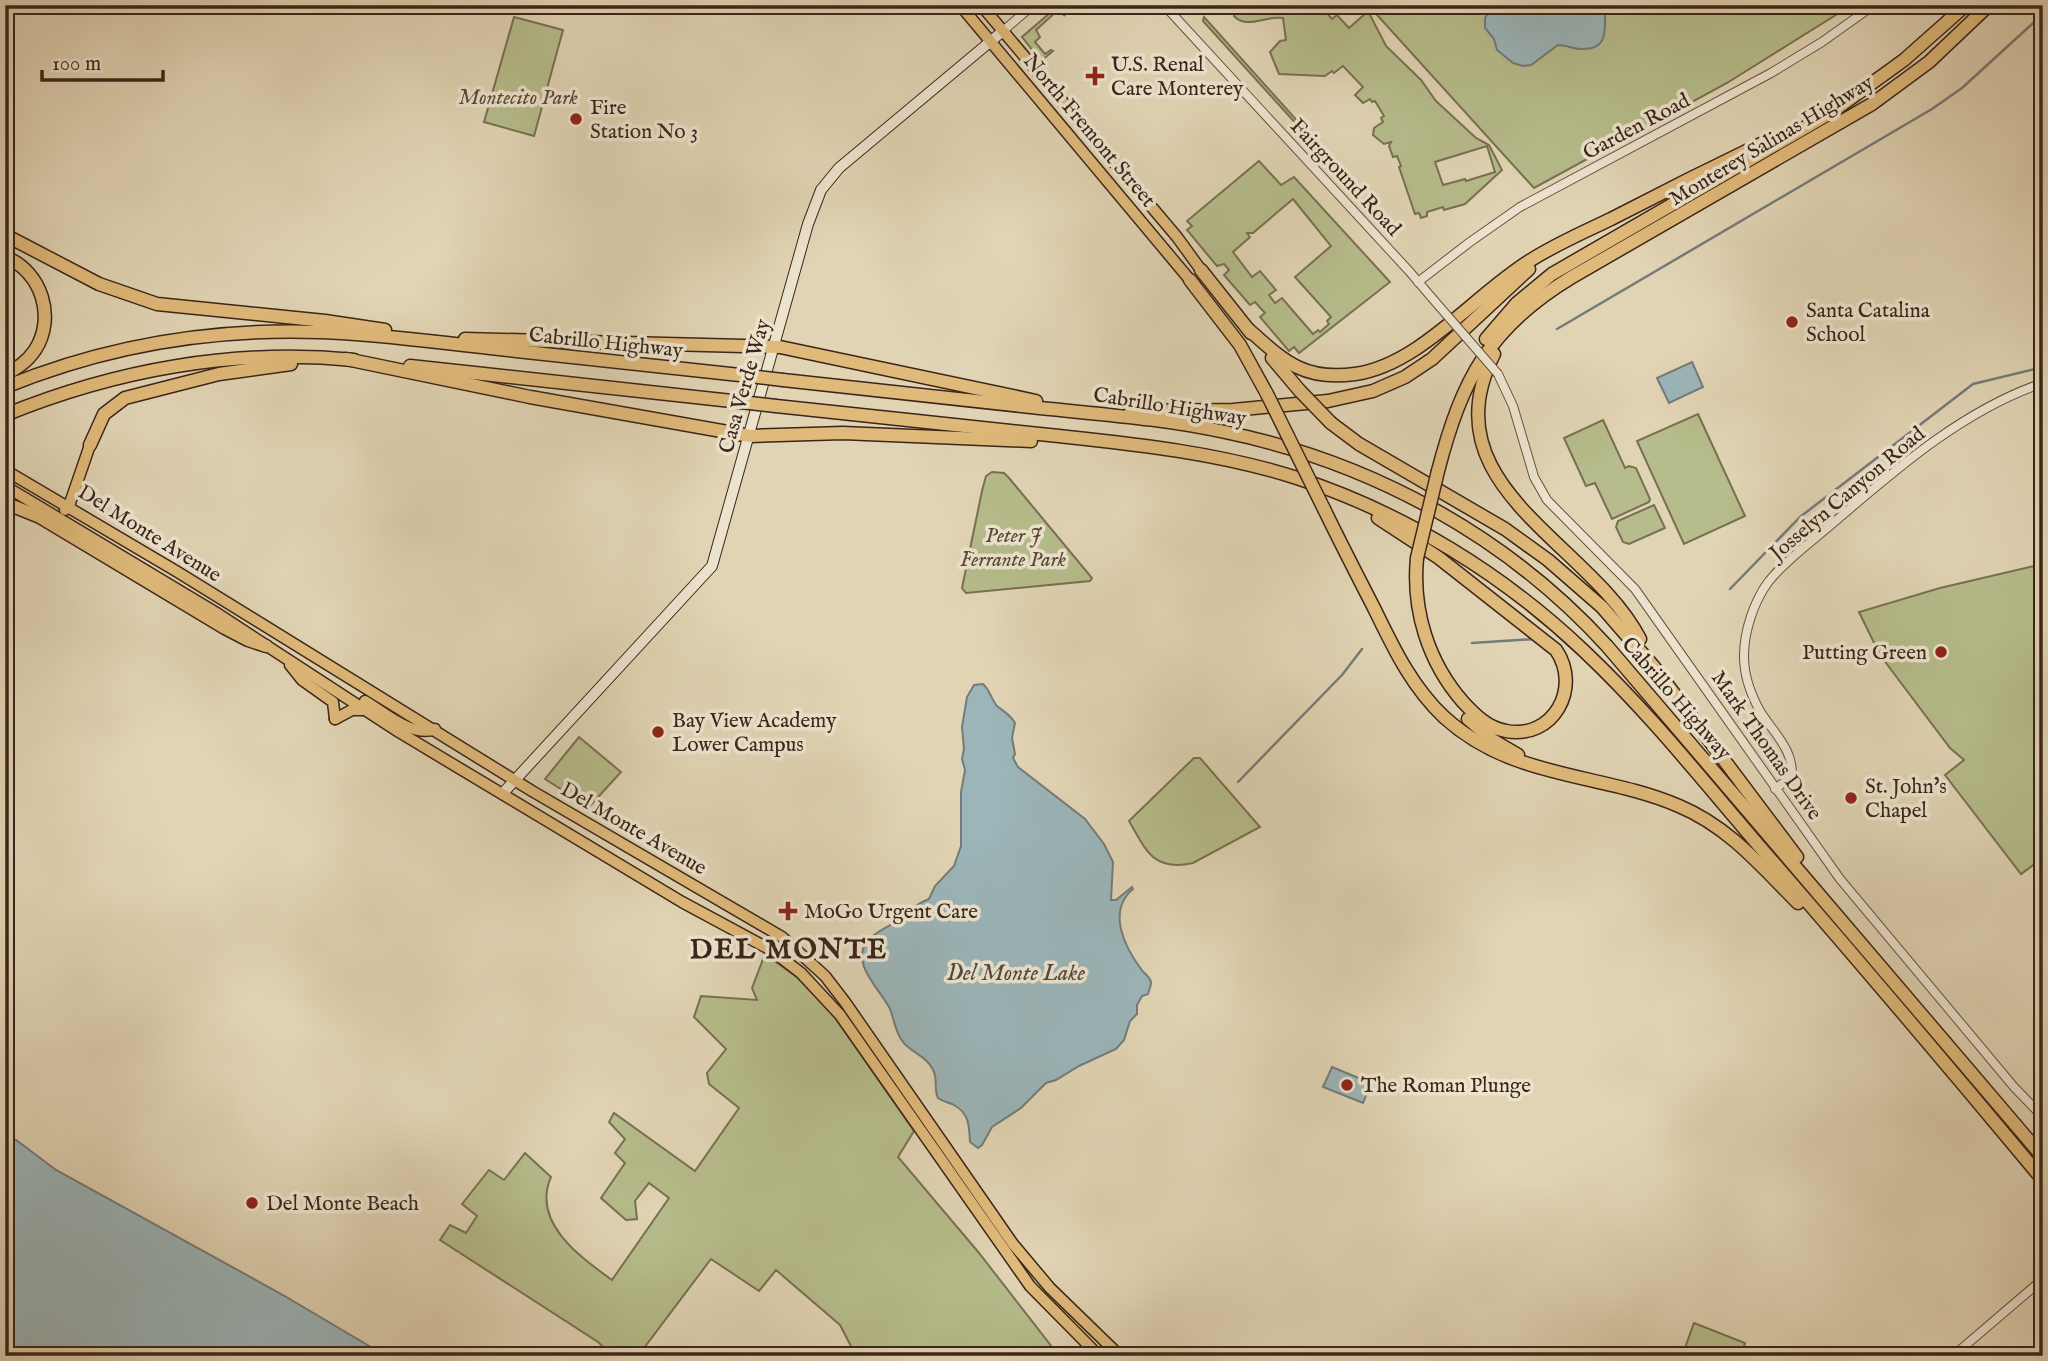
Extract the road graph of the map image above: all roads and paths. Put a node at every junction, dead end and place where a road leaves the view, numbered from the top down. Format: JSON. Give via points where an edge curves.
{"nodes":[{"id":1,"x":960,"y":5,"type":"edge"},
{"id":2,"x":981,"y":5,"type":"edge"},
{"id":3,"x":1033,"y":5,"type":"edge"},
{"id":4,"x":1164,"y":5,"type":"edge"},
{"id":5,"x":1874,"y":5,"type":"edge"},
{"id":6,"x":1966,"y":5,"type":"edge"},
{"id":7,"x":1989,"y":5,"type":"edge"},
{"id":8,"x":1003,"y":31,"type":"junction"},
{"id":9,"x":990,"y":42,"type":"junction"},
{"id":10,"x":1846,"y":102,"type":"junction"},
{"id":11,"x":1610,"y":219,"type":"junction"},
{"id":12,"x":5,"y":235,"type":"edge"},
{"id":13,"x":5,"y":257,"type":"edge"},
{"id":14,"x":1201,"y":270,"type":"joint"},
{"id":15,"x":1190,"y":280,"type":"joint"},
{"id":16,"x":1418,"y":282,"type":"junction"},
{"id":17,"x":1557,"y":286,"type":"junction"},
{"id":18,"x":1248,"y":329,"type":"junction"},
{"id":19,"x":411,"y":340,"type":"junction"},
{"id":20,"x":429,"y":342,"type":"junction"},
{"id":21,"x":775,"y":346,"type":"junction"},
{"id":22,"x":328,"y":358,"type":"junction"},
{"id":23,"x":346,"y":359,"type":"junction"},
{"id":24,"x":1499,"y":374,"type":"joint"},
{"id":25,"x":5,"y":376,"type":"edge"},
{"id":26,"x":2043,"y":383,"type":"edge"},
{"id":27,"x":5,"y":387,"type":"edge"},
{"id":28,"x":1087,"y":413,"type":"junction"},
{"id":29,"x":5,"y":415,"type":"edge"},
{"id":30,"x":1104,"y":415,"type":"junction"},
{"id":31,"x":750,"y":436,"type":"junction"},
{"id":32,"x":1093,"y":440,"type":"junction"},
{"id":33,"x":90,"y":445,"type":"joint"},
{"id":34,"x":1434,"y":469,"type":"junction"},
{"id":35,"x":5,"y":470,"type":"edge"},
{"id":36,"x":5,"y":486,"type":"edge"},
{"id":37,"x":1332,"y":491,"type":"junction"},
{"id":38,"x":5,"y":503,"type":"edge"},
{"id":39,"x":69,"y":506,"type":"junction"},
{"id":40,"x":59,"y":517,"type":"junction"},
{"id":41,"x":1414,"y":556,"type":"junction"},
{"id":42,"x":266,"y":646,"type":"junction"},
{"id":43,"x":283,"y":657,"type":"junction"},
{"id":44,"x":1654,"y":667,"type":"junction"},
{"id":45,"x":342,"y":695,"type":"junction"},
{"id":46,"x":366,"y":710,"type":"junction"},
{"id":47,"x":435,"y":729,"type":"junction"},
{"id":48,"x":1578,"y":776,"type":"junction"},
{"id":49,"x":515,"y":780,"type":"junction"},
{"id":50,"x":1775,"y":789,"type":"junction"},
{"id":51,"x":503,"y":793,"type":"junction"},
{"id":52,"x":1826,"y":905,"type":"junction"},
{"id":53,"x":1856,"y":959,"type":"junction"},
{"id":54,"x":2043,"y":1117,"type":"edge"},
{"id":55,"x":2020,"y":1133,"type":"junction"},
{"id":56,"x":2043,"y":1151,"type":"edge"},
{"id":57,"x":2043,"y":1157,"type":"edge"},
{"id":58,"x":2041,"y":1179,"type":"edge"},
{"id":59,"x":2043,"y":1279,"type":"edge"},
{"id":60,"x":1099,"y":1356,"type":"edge"},
{"id":61,"x":1120,"y":1356,"type":"edge"},
{"id":62,"x":1952,"y":1356,"type":"edge"}],
"edges":[{"from":1,"to":9,"type":"main road","name":"North Fremont Street"},
{"from":2,"to":8,"type":"main road","name":"North Fremont Street"},
{"from":3,"to":8,"type":"street","name":"Casa Verde Way"},
{"from":4,"to":16,"type":"street","name":"Fairground Road"},
{"from":5,"to":16,"type":"street","name":"Garden Road","via":[[1771,74],[1520,207]]},
{"from":6,"to":10,"type":"highway","name":"Monterey Salinas Highway","via":[[1904,60]]},
{"from":7,"to":17,"type":"highway","name":"Monterey Salinas Highway","via":[[1929,62],[1872,104]]},
{"from":8,"to":9,"type":"main road","name":"Casa Verde Way"},
{"from":8,"to":14,"type":"main road","name":"North Fremont Street"},
{"from":9,"to":15,"type":"main road","name":"North Fremont Street"},
{"from":9,"to":21,"type":"main road","name":"Casa Verde Way","via":[[829,178],[817,198]]},
{"from":10,"to":11,"type":"highway"},
{"from":10,"to":34,"type":"highway","via":[[1567,264],[1523,297],[1487,337],[1463,376],[1448,409]]},
{"from":11,"to":18,"type":"highway","via":[[1524,264],[1412,352],[1373,370],[1338,375],[1302,370]]},
{"from":11,"to":30,"type":"highway","via":[[1535,265],[1432,359],[1381,388],[1328,401]]},
{"from":12,"to":19,"type":"highway","via":[[99,284],[157,304],[350,324]]},
{"from":13,"to":25,"type":"highway","via":[[31,275],[46,316],[36,349]]},
{"from":14,"to":18,"type":"highway"},
{"from":15,"to":48,"type":"highway","bridge":true,"via":[[1240,345],[1419,689],[1468,736],[1497,753]]},
{"from":16,"to":24,"type":"street","name":"Fairground Road","bridge":true},
{"from":17,"to":34,"type":"highway","via":[[1523,310],[1483,357],[1455,412]]},
{"from":17,"to":44,"type":"highway","via":[[1520,320],[1494,354],[1479,399],[1482,442],[1503,489],[1614,603],[1636,631]]},
{"from":18,"to":44,"type":"highway","bridge":true,"via":[[1331,423],[1359,444],[1483,514],[1548,560],[1615,620]]},
{"from":19,"to":20,"type":"highway","name":"Cabrillo Highway"},
{"from":19,"to":27,"type":"highway","name":"Cabrillo Highway","via":[[307,331],[201,336],[106,354]]},
{"from":20,"to":21,"type":"highway","via":[[482,338]]},
{"from":20,"to":28,"type":"highway","name":"Cabrillo Highway","bridge":true},
{"from":21,"to":28,"type":"highway"},
{"from":21,"to":31,"type":"main road","name":"Casa Verde Way"},
{"from":22,"to":23,"type":"highway","name":"Cabrillo Highway"},
{"from":22,"to":29,"type":"highway","name":"Cabrillo Highway","via":[[258,358],[171,367],[76,389]]},
{"from":22,"to":33,"type":"highway","via":[[219,374],[129,396],[104,414]]},
{"from":23,"to":31,"type":"highway"},
{"from":23,"to":32,"type":"highway","name":"Cabrillo Highway","bridge":true},
{"from":24,"to":50,"type":"street","name":"Mark Thomas Drive","via":[[1534,477],[1547,500],[1642,598]]},
{"from":26,"to":50,"type":"street","name":"Josselyn Canyon Road","via":[[1998,402],[1931,445],[1769,581],[1749,624],[1744,657],[1755,701],[1793,768],[1791,776]]},
{"from":28,"to":30,"type":"highway","name":"Cabrillo Highway"},
{"from":30,"to":52,"type":"highway","name":"Cabrillo Highway","via":[[1210,429],[1313,456],[1418,501],[1494,547],[1545,585],[1596,634]]},
{"from":31,"to":32,"type":"highway","via":[[843,433]]},
{"from":31,"to":49,"type":"main road","name":"Casa Verde Way","via":[[712,566]]},
{"from":32,"to":37,"type":"highway","name":"Cabrillo Highway","via":[[1222,458]]},
{"from":33,"to":39,"type":"main road"},
{"from":34,"to":41,"type":"highway"},
{"from":35,"to":39,"type":"main road","name":"Del Monte Avenue"},
{"from":36,"to":40,"type":"main road","name":"Del Monte Avenue"},
{"from":37,"to":41,"type":"highway","via":[[1425,548],[1553,647],[1564,666],[1567,686],[1562,704],[1548,720],[1527,731],[1503,731],[1481,719],[1454,692],[1434,660],[1422,625]]},
{"from":37,"to":53,"type":"highway","name":"Cabrillo Highway","via":[[1397,519],[1457,553],[1570,638],[1644,714]]},
{"from":38,"to":42,"type":"highway","via":[[40,517],[167,594]]},
{"from":39,"to":40,"type":"main road"},
{"from":39,"to":47,"type":"main road","name":"Del Monte Avenue"},
{"from":40,"to":42,"type":"main road","name":"Del Monte Avenue"},
{"from":41,"to":48,"type":"highway","via":[[1408,591],[1414,627],[1427,664],[1448,697],[1475,726],[1507,749]]},
{"from":42,"to":43,"type":"main road","name":"Del Monte Avenue"},
{"from":43,"to":45,"type":"main road","name":"Del Monte Avenue"},
{"from":43,"to":46,"type":"main road","via":[[302,680],[333,702],[335,719],[352,710]]},
{"from":44,"to":52,"type":"highway","via":[[1782,836]]},
{"from":45,"to":46,"type":"main road","name":"Del Monte Avenue"},
{"from":45,"to":47,"type":"main road","via":[[363,700],[414,730]]},
{"from":46,"to":51,"type":"main road","name":"Del Monte Avenue"},
{"from":47,"to":49,"type":"main road","name":"Del Monte Avenue"},
{"from":48,"to":53,"type":"highway","via":[[1663,800],[1716,825]]},
{"from":49,"to":51,"type":"main road","name":"Casa Verde Way"},
{"from":49,"to":61,"type":"main road","name":"Del Monte Avenue","via":[[782,937],[810,962],[845,1002],[1013,1244],[1050,1288]]},
{"from":50,"to":54,"type":"street","name":"Mark Thomas Drive","via":[[1868,913]]},
{"from":51,"to":60,"type":"main road","name":"Del Monte Avenue","via":[[682,902],[771,950],[801,973],[840,1015],[1030,1286]]},
{"from":52,"to":55,"type":"highway","name":"Cabrillo Highway"},
{"from":53,"to":58,"type":"highway","name":"Cabrillo Highway"},
{"from":55,"to":56,"type":"highway"},
{"from":55,"to":57,"type":"highway","name":"Cabrillo Highway"},
{"from":59,"to":62,"type":"street"}]}
